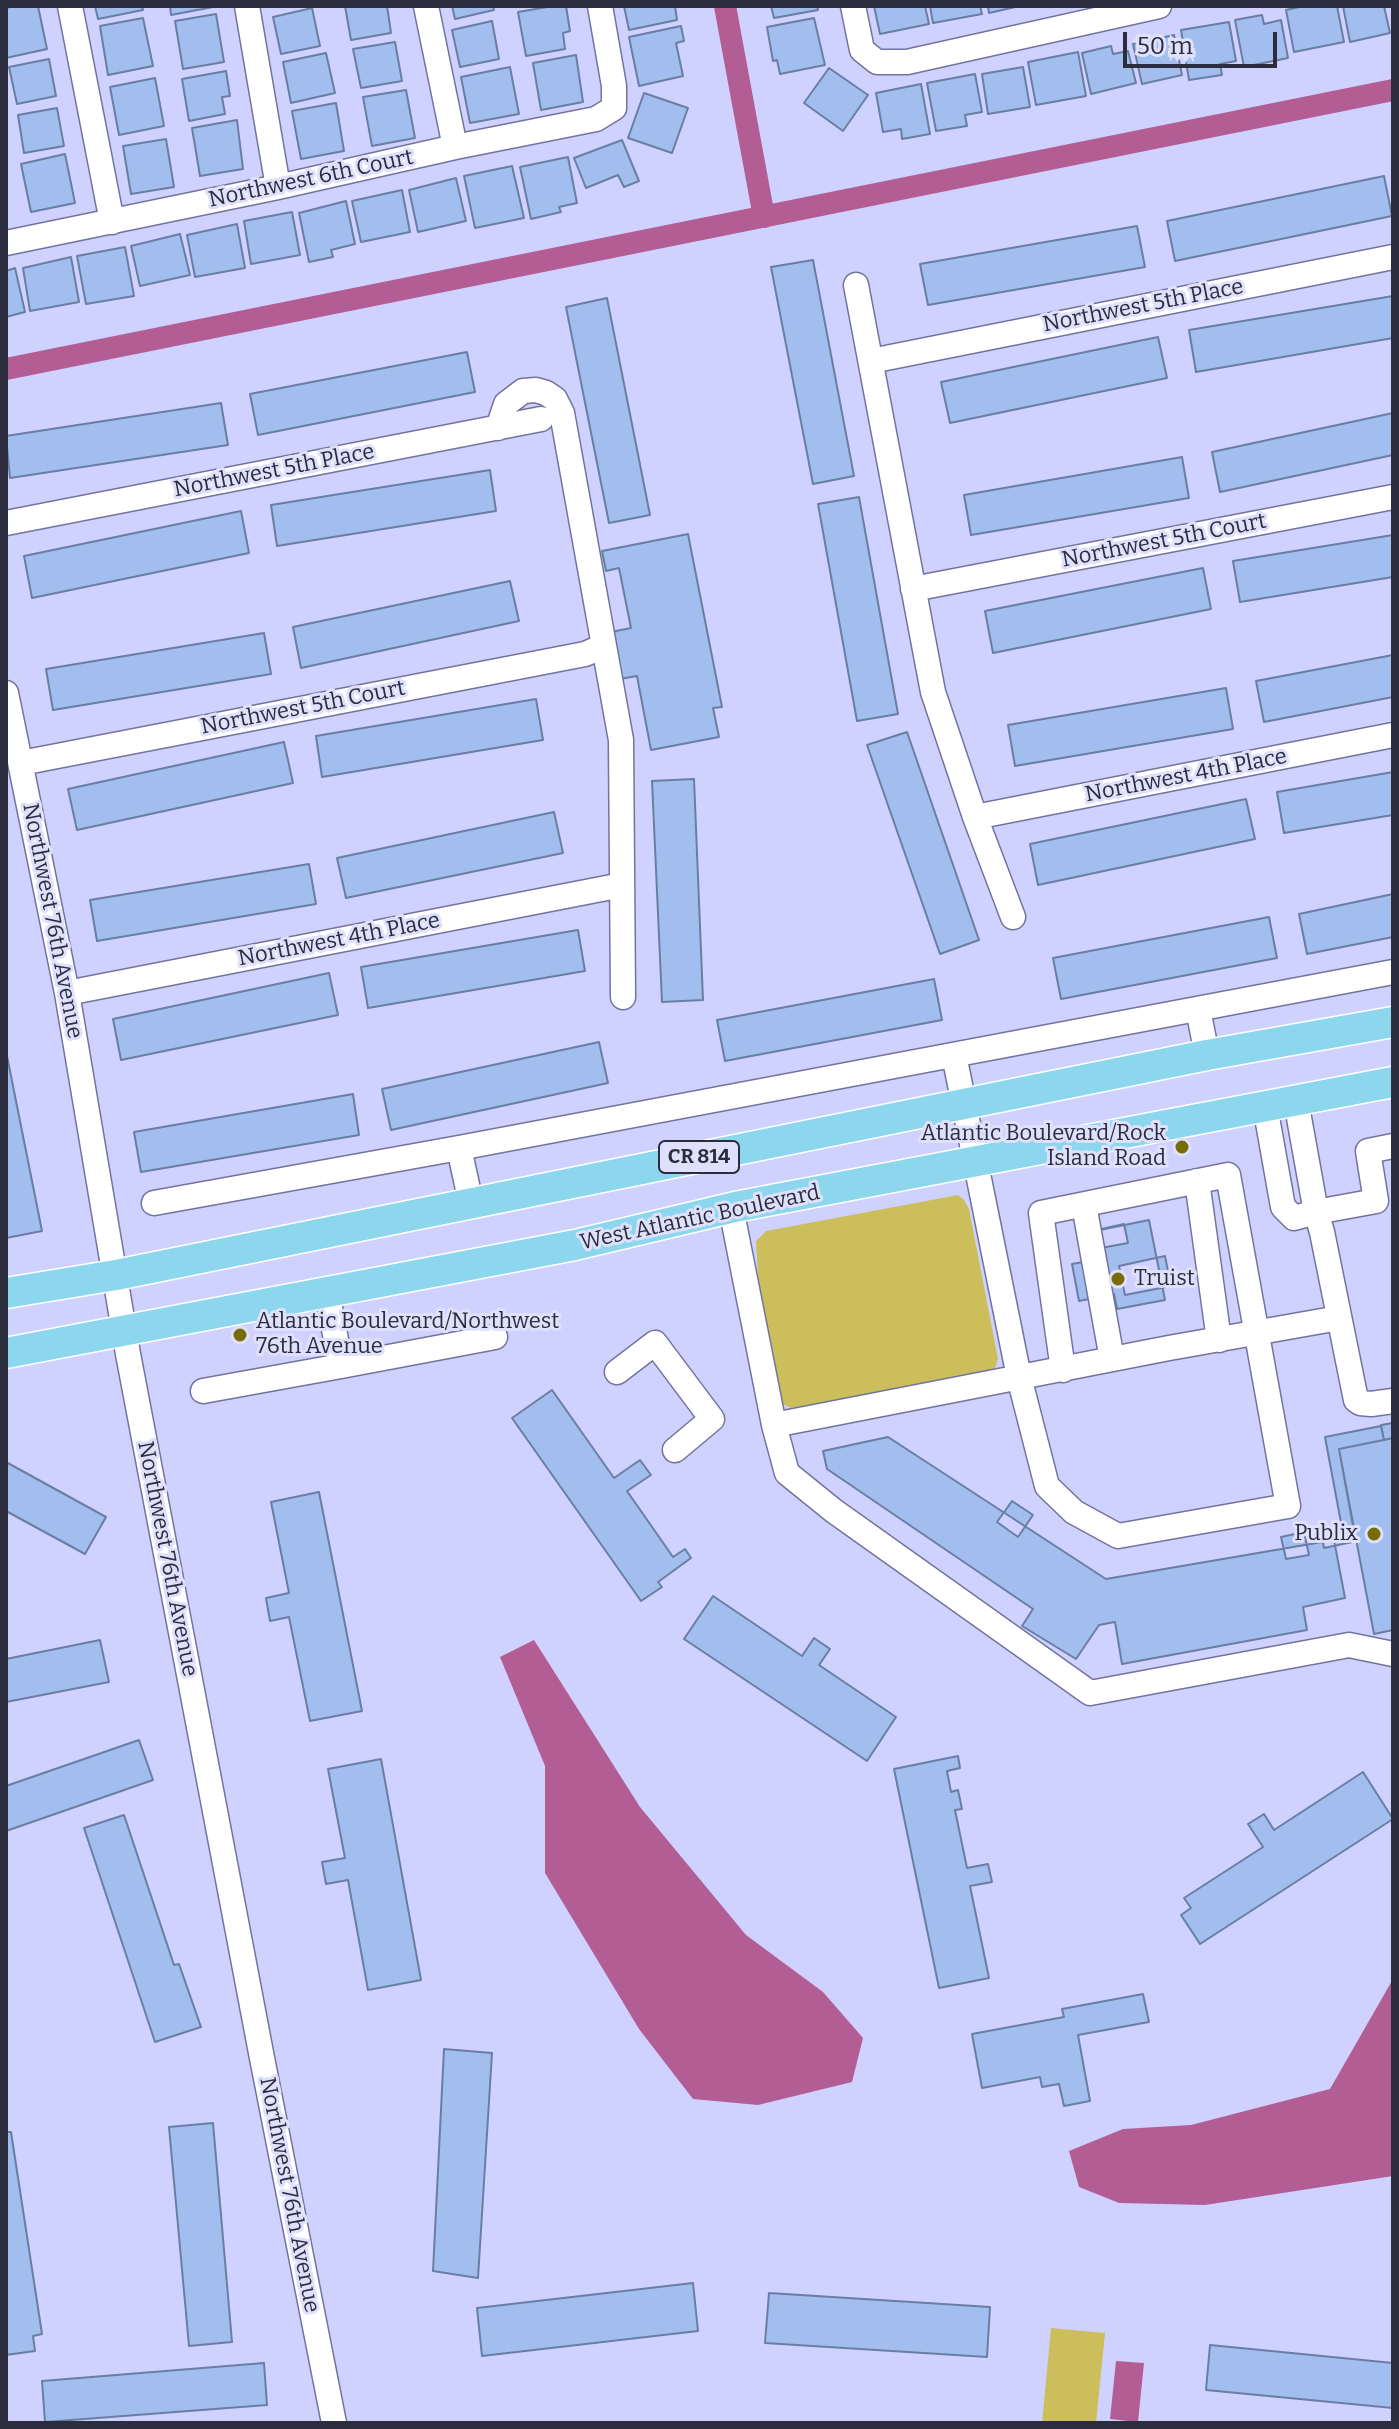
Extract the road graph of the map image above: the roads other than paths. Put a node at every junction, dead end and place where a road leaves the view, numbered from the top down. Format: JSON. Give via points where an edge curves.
{"nodes":[{"id":1,"x":70,"y":6,"type":"edge"},
{"id":2,"x":247,"y":6,"type":"edge"},
{"id":3,"x":426,"y":6,"type":"edge"},
{"id":4,"x":600,"y":6,"type":"edge"},
{"id":5,"x":853,"y":6,"type":"edge"},
{"id":6,"x":1159,"y":6,"type":"edge"},
{"id":7,"x":1069,"y":16,"type":"edge"},
{"id":8,"x":455,"y":147,"type":"junction"},
{"id":9,"x":278,"y":187,"type":"junction"},
{"id":10,"x":112,"y":222,"type":"junction"},
{"id":11,"x":6,"y":243,"type":"edge"},
{"id":12,"x":1393,"y":257,"type":"edge"},
{"id":13,"x":856,"y":285,"type":"dead end"},
{"id":14,"x":882,"y":358,"type":"junction"},
{"id":15,"x":541,"y":419,"type":"dead end"},
{"id":16,"x":498,"y":428,"type":"junction"},
{"id":17,"x":1393,"y":497,"type":"edge"},
{"id":18,"x":6,"y":523,"type":"edge"},
{"id":19,"x":924,"y":587,"type":"junction"},
{"id":20,"x":594,"y":650,"type":"junction"},
{"id":21,"x":6,"y":693,"type":"edge"},
{"id":22,"x":10,"y":731,"type":"edge"},
{"id":23,"x":1393,"y":735,"type":"edge"},
{"id":24,"x":21,"y":763,"type":"junction"},
{"id":25,"x":976,"y":817,"type":"junction"},
{"id":26,"x":616,"y":886,"type":"junction"},
{"id":27,"x":1013,"y":917,"type":"dead end"},
{"id":28,"x":1393,"y":972,"type":"edge"},
{"id":29,"x":67,"y":993,"type":"junction"},
{"id":30,"x":623,"y":997,"type":"dead end"},
{"id":31,"x":1198,"y":1009,"type":"junction"},
{"id":32,"x":1393,"y":1022,"type":"edge"},
{"id":33,"x":954,"y":1055,"type":"junction"},
{"id":34,"x":1207,"y":1055,"type":"junction"},
{"id":35,"x":1393,"y":1082,"type":"edge"},
{"id":36,"x":1296,"y":1101,"type":"junction"},
{"id":37,"x":963,"y":1104,"type":"junction"},
{"id":38,"x":1265,"y":1106,"type":"junction"},
{"id":39,"x":1393,"y":1146,"type":"edge"},
{"id":40,"x":459,"y":1148,"type":"junction"},
{"id":41,"x":975,"y":1161,"type":"junction"},
{"id":42,"x":1197,"y":1181,"type":"junction"},
{"id":43,"x":154,"y":1203,"type":"dead end"},
{"id":44,"x":471,"y":1203,"type":"junction"},
{"id":45,"x":1084,"y":1205,"type":"junction"},
{"id":46,"x":731,"y":1208,"type":"dead end"},
{"id":47,"x":1305,"y":1215,"type":"junction"},
{"id":48,"x":116,"y":1275,"type":"junction"},
{"id":49,"x":327,"y":1292,"type":"junction"},
{"id":50,"x":6,"y":1293,"type":"edge"},
{"id":51,"x":1339,"y":1318,"type":"junction"},
{"id":52,"x":124,"y":1330,"type":"junction"},
{"id":53,"x":1256,"y":1334,"type":"junction"},
{"id":54,"x":495,"y":1337,"type":"dead end"},
{"id":55,"x":1219,"y":1340,"type":"junction"},
{"id":56,"x":6,"y":1353,"type":"edge"},
{"id":57,"x":1112,"y":1359,"type":"junction"},
{"id":58,"x":341,"y":1366,"type":"junction"},
{"id":59,"x":1063,"y":1370,"type":"junction"},
{"id":60,"x":617,"y":1372,"type":"dead end"},
{"id":61,"x":1019,"y":1377,"type":"junction"},
{"id":62,"x":203,"y":1391,"type":"dead end"},
{"id":63,"x":1393,"y":1401,"type":"edge"},
{"id":64,"x":1393,"y":1409,"type":"edge"},
{"id":65,"x":774,"y":1425,"type":"junction"},
{"id":66,"x":675,"y":1450,"type":"dead end"},
{"id":67,"x":1393,"y":1654,"type":"edge"},
{"id":68,"x":334,"y":2423,"type":"edge"}],
"edges":[{"from":1,"to":10,"type":"street"},
{"from":2,"to":9,"type":"street"},
{"from":3,"to":8,"type":"street"},
{"from":4,"to":8,"type":"street","name":"Northwest 6th Court","via":[[614,108],[596,119]]},
{"from":5,"to":7,"type":"street","via":[[862,50],[877,62],[907,62]]},
{"from":6,"to":7,"type":"street"},
{"from":8,"to":9,"type":"street","name":"Northwest 6th Court"},
{"from":9,"to":10,"type":"street","name":"Northwest 6th Court"},
{"from":10,"to":11,"type":"street","name":"Northwest 6th Court"},
{"from":12,"to":14,"type":"street","name":"Northwest 5th Place"},
{"from":13,"to":14,"type":"street"},
{"from":14,"to":19,"type":"street"},
{"from":15,"to":16,"type":"street","name":"Northwest 5th Place"},
{"from":16,"to":18,"type":"street","name":"Northwest 5th Place"},
{"from":16,"to":20,"type":"street","via":[[506,404],[523,391],[546,393],[562,413]]},
{"from":17,"to":19,"type":"street","name":"Northwest 5th Court"},
{"from":19,"to":25,"type":"street","via":[[933,692]]},
{"from":20,"to":24,"type":"street","name":"Northwest 5th Court"},
{"from":20,"to":26,"type":"street","via":[[621,740]]},
{"from":21,"to":22,"type":"street","name":"Northwest 76th Avenue"},
{"from":22,"to":24,"type":"street","name":"Northwest 76th Avenue"},
{"from":23,"to":25,"type":"street","name":"Northwest 4th Place"},
{"from":24,"to":29,"type":"street","name":"Northwest 76th Avenue"},
{"from":25,"to":27,"type":"street"},
{"from":26,"to":29,"type":"street","name":"Northwest 4th Place"},
{"from":26,"to":30,"type":"street"},
{"from":28,"to":31,"type":"street"},
{"from":29,"to":48,"type":"street","name":"Northwest 76th Avenue"},
{"from":31,"to":33,"type":"street"},
{"from":31,"to":34,"type":"street"},
{"from":32,"to":34,"type":"main road","number":"CR 814"},
{"from":33,"to":37,"type":"street"},
{"from":33,"to":40,"type":"street"},
{"from":34,"to":37,"type":"main road","number":"CR 814"},
{"from":35,"to":36,"type":"main road","name":"West Atlantic Boulevard","number":"CR 814"},
{"from":36,"to":38,"type":"main road","name":"West Atlantic Boulevard","number":"CR 814"},
{"from":36,"to":47,"type":"street"},
{"from":37,"to":41,"type":"street"},
{"from":37,"to":44,"type":"main road","number":"CR 814"},
{"from":38,"to":41,"type":"main road","name":"West Atlantic Boulevard","number":"CR 814"},
{"from":38,"to":47,"type":"street","via":[[1283,1207]]},
{"from":39,"to":47,"type":"street","via":[[1368,1151],[1376,1201]]},
{"from":40,"to":43,"type":"street"},
{"from":40,"to":44,"type":"street"},
{"from":41,"to":49,"type":"main road","name":"West Atlantic Boulevard","number":"CR 814"},
{"from":41,"to":61,"type":"street"},
{"from":42,"to":45,"type":"street"},
{"from":42,"to":53,"type":"street","via":[[1228,1175]]},
{"from":42,"to":55,"type":"street"},
{"from":44,"to":48,"type":"main road","number":"CR 814"},
{"from":45,"to":57,"type":"street"},
{"from":45,"to":59,"type":"street","via":[[1041,1213]]},
{"from":46,"to":65,"type":"street"},
{"from":47,"to":51,"type":"street","via":[[1322,1232]]},
{"from":47,"to":64,"type":"street","via":[[1347,1405],[1356,1412]]},
{"from":48,"to":50,"type":"main road","number":"CR 814"},
{"from":48,"to":52,"type":"street","name":"Northwest 76th Avenue"},
{"from":49,"to":52,"type":"main road","name":"West Atlantic Boulevard","number":"CR 814"},
{"from":49,"to":58,"type":"street"},
{"from":51,"to":53,"type":"street"},
{"from":51,"to":63,"type":"street","via":[[1356,1400]]},
{"from":52,"to":56,"type":"main road","name":"West Atlantic Boulevard","number":"CR 814"},
{"from":52,"to":68,"type":"street","name":"Northwest 76th Avenue"},
{"from":53,"to":55,"type":"street"},
{"from":53,"to":61,"type":"street","via":[[1288,1506],[1118,1536],[1074,1512],[1047,1486]]},
{"from":54,"to":58,"type":"street"},
{"from":55,"to":57,"type":"street"},
{"from":57,"to":59,"type":"street"},
{"from":58,"to":62,"type":"street"},
{"from":59,"to":61,"type":"street"},
{"from":60,"to":66,"type":"street","via":[[655,1343],[712,1419]]},
{"from":61,"to":65,"type":"street"},
{"from":65,"to":67,"type":"street","via":[[787,1473],[1090,1693],[1349,1645]]}]}
